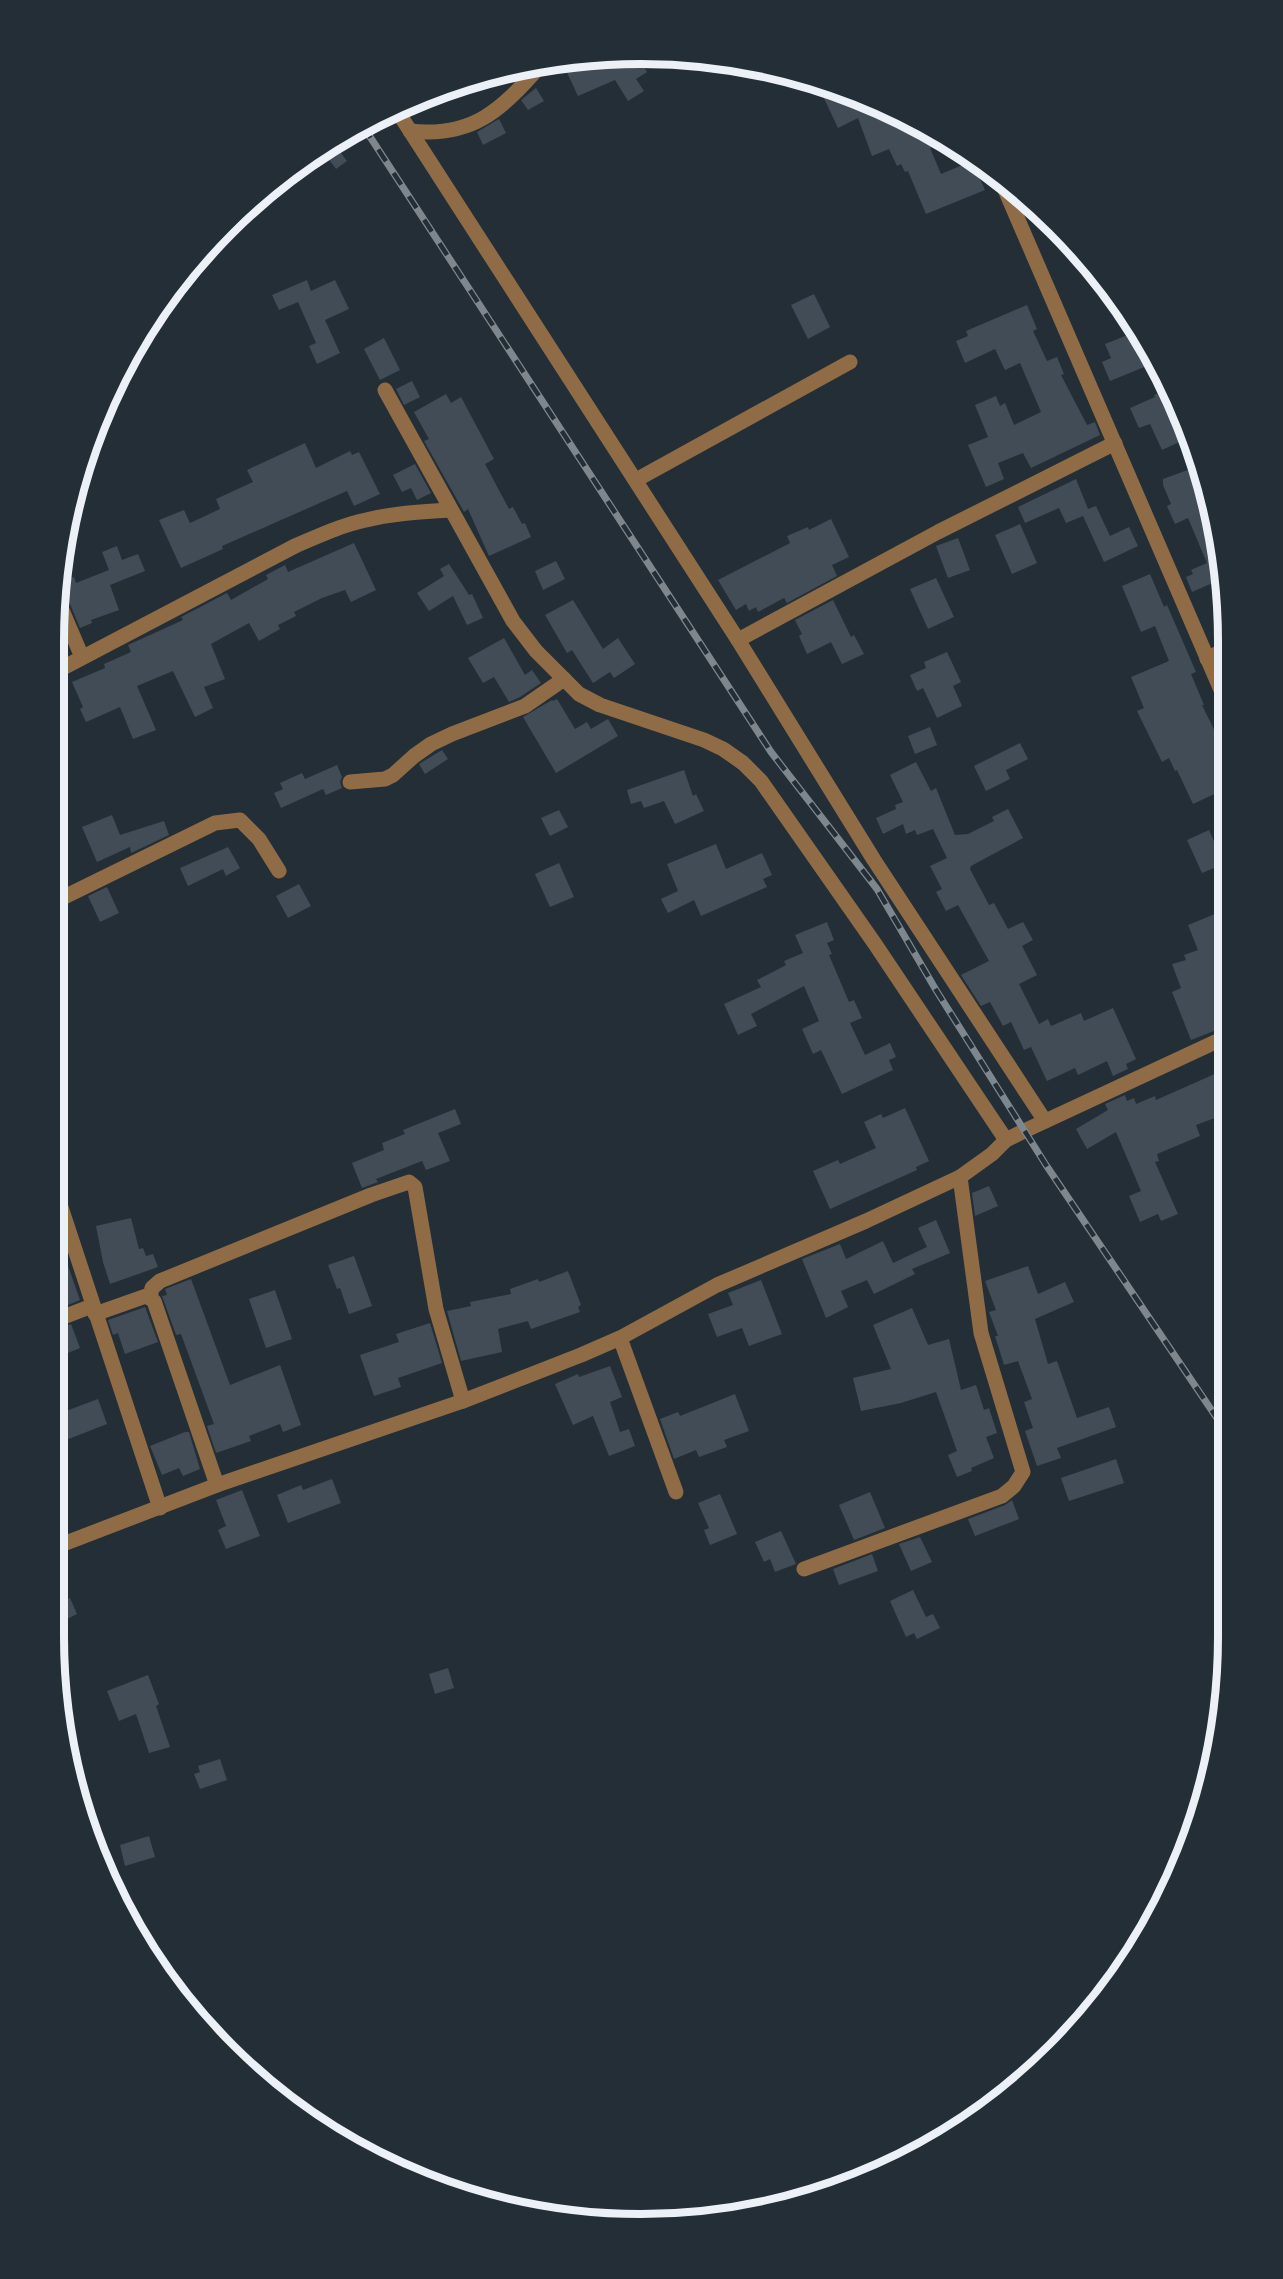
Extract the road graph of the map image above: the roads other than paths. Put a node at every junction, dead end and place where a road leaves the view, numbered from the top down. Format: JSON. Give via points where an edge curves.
{"nodes":[{"id":1,"x":531,"y":76,"type":"edge"},
{"id":2,"x":401,"y":117,"type":"edge"},
{"id":3,"x":410,"y":131,"type":"junction"},
{"id":4,"x":1008,"y":196,"type":"edge"},
{"id":5,"x":850,"y":362,"type":"dead end"},
{"id":6,"x":385,"y":390,"type":"dead end"},
{"id":7,"x":1115,"y":443,"type":"junction"},
{"id":8,"x":636,"y":480,"type":"junction"},
{"id":9,"x":450,"y":510,"type":"junction"},
{"id":10,"x":65,"y":618,"type":"edge"},
{"id":11,"x":738,"y":640,"type":"junction"},
{"id":12,"x":1218,"y":653,"type":"edge"},
{"id":13,"x":82,"y":657,"type":"junction"},
{"id":14,"x":1207,"y":659,"type":"junction"},
{"id":15,"x":64,"y":667,"type":"edge"},
{"id":16,"x":564,"y":679,"type":"junction"},
{"id":17,"x":1218,"y":684,"type":"edge"},
{"id":18,"x":350,"y":782,"type":"dead end"},
{"id":19,"x":279,"y":871,"type":"dead end"},
{"id":20,"x":64,"y":897,"type":"edge"},
{"id":21,"x":1218,"y":1041,"type":"edge"},
{"id":22,"x":1045,"y":1121,"type":"junction"},
{"id":23,"x":1006,"y":1140,"type":"junction"},
{"id":24,"x":960,"y":1177,"type":"junction"},
{"id":25,"x":64,"y":1218,"type":"edge"},
{"id":26,"x":150,"y":1298,"type":"junction"},
{"id":27,"x":93,"y":1310,"type":"junction"},
{"id":28,"x":64,"y":1317,"type":"edge"},
{"id":29,"x":620,"y":1338,"type":"junction"},
{"id":30,"x":463,"y":1401,"type":"junction"},
{"id":31,"x":217,"y":1485,"type":"junction"},
{"id":32,"x":676,"y":1492,"type":"dead end"},
{"id":33,"x":160,"y":1509,"type":"junction"},
{"id":34,"x":64,"y":1544,"type":"edge"},
{"id":35,"x":804,"y":1569,"type":"dead end"}],
"edges":[{"from":1,"to":3,"type":"street","via":[[513,96],[479,121],[457,130]]},
{"from":2,"to":3,"type":"street"},
{"from":3,"to":8,"type":"street"},
{"from":4,"to":7,"type":"street"},
{"from":5,"to":8,"type":"street"},
{"from":6,"to":9,"type":"street"},
{"from":7,"to":11,"type":"street","via":[[938,532]]},
{"from":7,"to":14,"type":"street"},
{"from":8,"to":11,"type":"street"},
{"from":9,"to":13,"type":"street","via":[[363,520],[329,531]]},
{"from":9,"to":16,"type":"street","via":[[513,621]]},
{"from":10,"to":13,"type":"street"},
{"from":11,"to":22,"type":"street","via":[[874,860]]},
{"from":12,"to":14,"type":"street"},
{"from":13,"to":15,"type":"street"},
{"from":14,"to":17,"type":"street"},
{"from":16,"to":18,"type":"street","via":[[525,706],[431,744],[385,779]]},
{"from":16,"to":23,"type":"street","via":[[579,694],[600,705],[723,749],[761,781]]},
{"from":19,"to":20,"type":"street","via":[[259,839],[240,820],[215,823]]},
{"from":21,"to":22,"type":"street"},
{"from":22,"to":23,"type":"street"},
{"from":23,"to":24,"type":"street"},
{"from":24,"to":29,"type":"street","via":[[717,1285]]},
{"from":24,"to":35,"type":"street","via":[[981,1332],[1023,1472],[1002,1496]]},
{"from":25,"to":27,"type":"street"},
{"from":26,"to":27,"type":"street"},
{"from":26,"to":30,"type":"street","via":[[152,1288],[160,1281],[409,1182],[415,1187],[436,1309]]},
{"from":26,"to":31,"type":"street","via":[[154,1300]]},
{"from":27,"to":28,"type":"street"},
{"from":27,"to":33,"type":"street"},
{"from":29,"to":30,"type":"street"},
{"from":29,"to":32,"type":"street"},
{"from":30,"to":31,"type":"street"},
{"from":31,"to":33,"type":"street"},
{"from":33,"to":34,"type":"street"}]}
